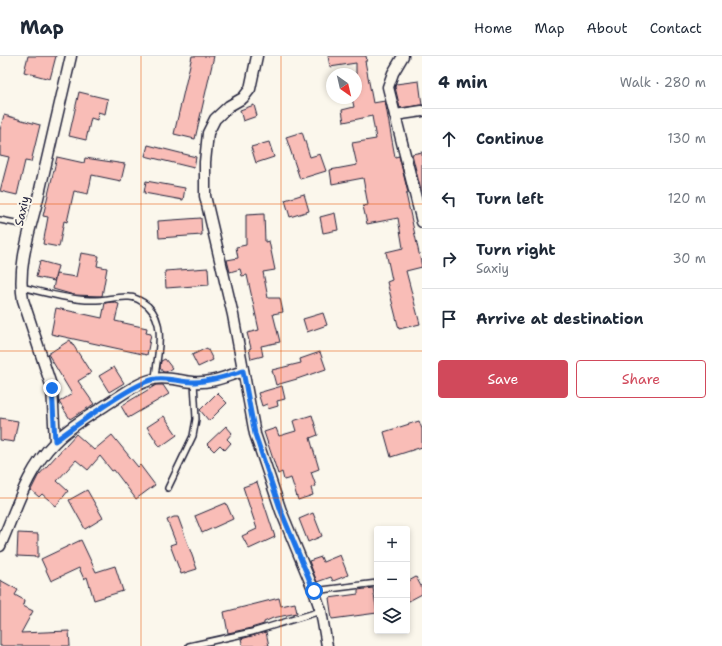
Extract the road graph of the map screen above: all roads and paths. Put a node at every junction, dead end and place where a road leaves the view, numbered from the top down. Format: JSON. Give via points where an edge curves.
{"nodes":[{"id":1,"x":71,"y":56,"type":"edge"},
{"id":2,"x":257,"y":56,"type":"edge"},
{"id":3,"x":404,"y":56,"type":"edge"},
{"id":4,"x":422,"y":111,"type":"edge"},
{"id":5,"x":395,"y":115,"type":"junction"},
{"id":6,"x":0,"y":220,"type":"edge"},
{"id":7,"x":422,"y":222,"type":"edge"},
{"id":8,"x":31,"y":226,"type":"junction"},
{"id":9,"x":20,"y":287,"type":"junction"},
{"id":10,"x":243,"y":371,"type":"junction"},
{"id":11,"x":155,"y":378,"type":"junction"},
{"id":12,"x":194,"y":382,"type":"junction"},
{"id":13,"x":55,"y":441,"type":"junction"},
{"id":14,"x":168,"y":488,"type":"dead end"},
{"id":15,"x":0,"y":546,"type":"edge"},
{"id":16,"x":374,"y":583,"type":"edge"},
{"id":17,"x":314,"y":591,"type":"junction"},
{"id":18,"x":321,"y":611,"type":"junction"},
{"id":19,"x":190,"y":646,"type":"edge"},
{"id":20,"x":327,"y":646,"type":"edge"}],
"edges":[{"from":1,"to":8,"type":"street","name":"Saxiy"},
{"from":2,"to":10,"type":"street","via":[[250,89],[243,98],[215,119],[208,133],[205,162],[205,196],[233,315]]},
{"from":3,"to":5,"type":"street","via":[[388,87]]},
{"from":4,"to":5,"type":"street"},
{"from":5,"to":7,"type":"street"},
{"from":6,"to":8,"type":"lane"},
{"from":8,"to":9,"type":"street","name":"Saxiy"},
{"from":9,"to":11,"type":"lane","via":[[88,300],[131,297],[144,302],[155,313],[160,330]]},
{"from":9,"to":13,"type":"street","name":"Saxiy","via":[[52,388]]},
{"from":10,"to":12,"type":"street"},
{"from":10,"to":17,"type":"street","via":[[255,434],[281,511]]},
{"from":11,"to":12,"type":"street"},
{"from":11,"to":13,"type":"street","via":[[137,386],[76,424]]},
{"from":12,"to":14,"type":"lane","via":[[196,419],[192,436]]},
{"from":13,"to":15,"type":"street","via":[[25,484]]},
{"from":16,"to":17,"type":"lane"},
{"from":17,"to":18,"type":"street"},
{"from":18,"to":19,"type":"lane","via":[[252,632]]},
{"from":18,"to":20,"type":"street"}]}
